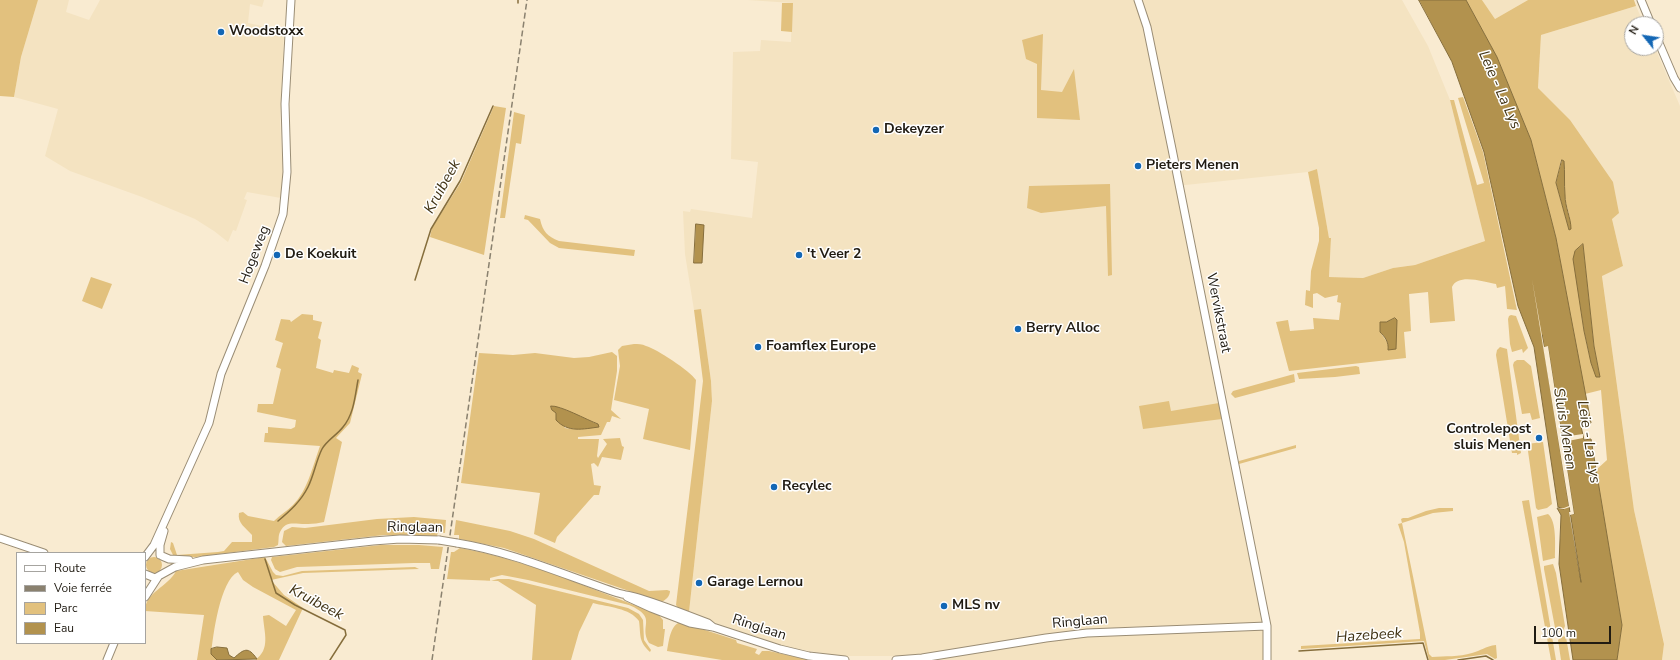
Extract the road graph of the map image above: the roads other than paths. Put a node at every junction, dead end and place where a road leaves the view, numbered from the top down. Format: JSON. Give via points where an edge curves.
{"nodes":[{"id":1,"x":292,"y":0,"type":"edge"},
{"id":2,"x":1138,"y":0,"type":"edge"},
{"id":3,"x":1641,"y":0,"type":"edge"},
{"id":4,"x":1648,"y":16,"type":"edge"},
{"id":5,"x":1664,"y":55,"type":"edge"},
{"id":6,"x":1680,"y":88,"type":"edge"},
{"id":7,"x":173,"y":504,"type":"junction"},
{"id":8,"x":0,"y":538,"type":"edge"},
{"id":9,"x":41,"y":552,"type":"edge"},
{"id":10,"x":161,"y":555,"type":"junction"},
{"id":11,"x":146,"y":556,"type":"edge"},
{"id":12,"x":203,"y":560,"type":"junction"},
{"id":13,"x":165,"y":571,"type":"junction"},
{"id":14,"x":146,"y":575,"type":"edge"},
{"id":15,"x":158,"y":577,"type":"junction"},
{"id":16,"x":146,"y":588,"type":"edge"},
{"id":17,"x":146,"y":595,"type":"edge"},
{"id":18,"x":1267,"y":629,"type":"junction"},
{"id":19,"x":114,"y":644,"type":"edge"},
{"id":20,"x":107,"y":658,"type":"edge"},
{"id":21,"x":845,"y":660,"type":"edge"},
{"id":22,"x":896,"y":660,"type":"edge"},
{"id":23,"x":1267,"y":660,"type":"edge"}],
"edges":[{"from":1,"to":7,"type":"street","name":"Hogeweg","via":[[285,104],[287,172],[283,214],[266,266],[221,374],[209,423]]},
{"from":2,"to":18,"type":"street","name":"Wervikstraat","via":[[1172,149]]},
{"from":3,"to":4,"type":"street"},
{"from":5,"to":6,"type":"street"},
{"from":7,"to":10,"type":"street","name":"Hogeweg","via":[[160,545]]},
{"from":7,"to":11,"type":"street","name":"Hogeweg"},
{"from":8,"to":9,"type":"street"},
{"from":10,"to":11,"type":"street","name":"Ringlaan","via":[[153,553]]},
{"from":10,"to":12,"type":"street","name":"Ringlaan","via":[[175,560]]},
{"from":10,"to":13,"type":"street","via":[[165,560]]},
{"from":12,"to":13,"type":"street","name":"Ringlaan"},
{"from":12,"to":21,"type":"street","name":"Ringlaan","bridge":true,"via":[[372,541],[439,540],[495,550],[532,562],[620,594],[667,615],[702,626],[713,627],[790,652]]},
{"from":13,"to":15,"type":"street","name":"Ringlaan"},
{"from":14,"to":15,"type":"street"},
{"from":14,"to":16,"type":"street"},
{"from":15,"to":17,"type":"street"},
{"from":18,"to":22,"type":"street","name":"Ringlaan","via":[[1087,633]]},
{"from":18,"to":23,"type":"street","name":"Wervikstraat"},
{"from":19,"to":20,"type":"street"}]}
